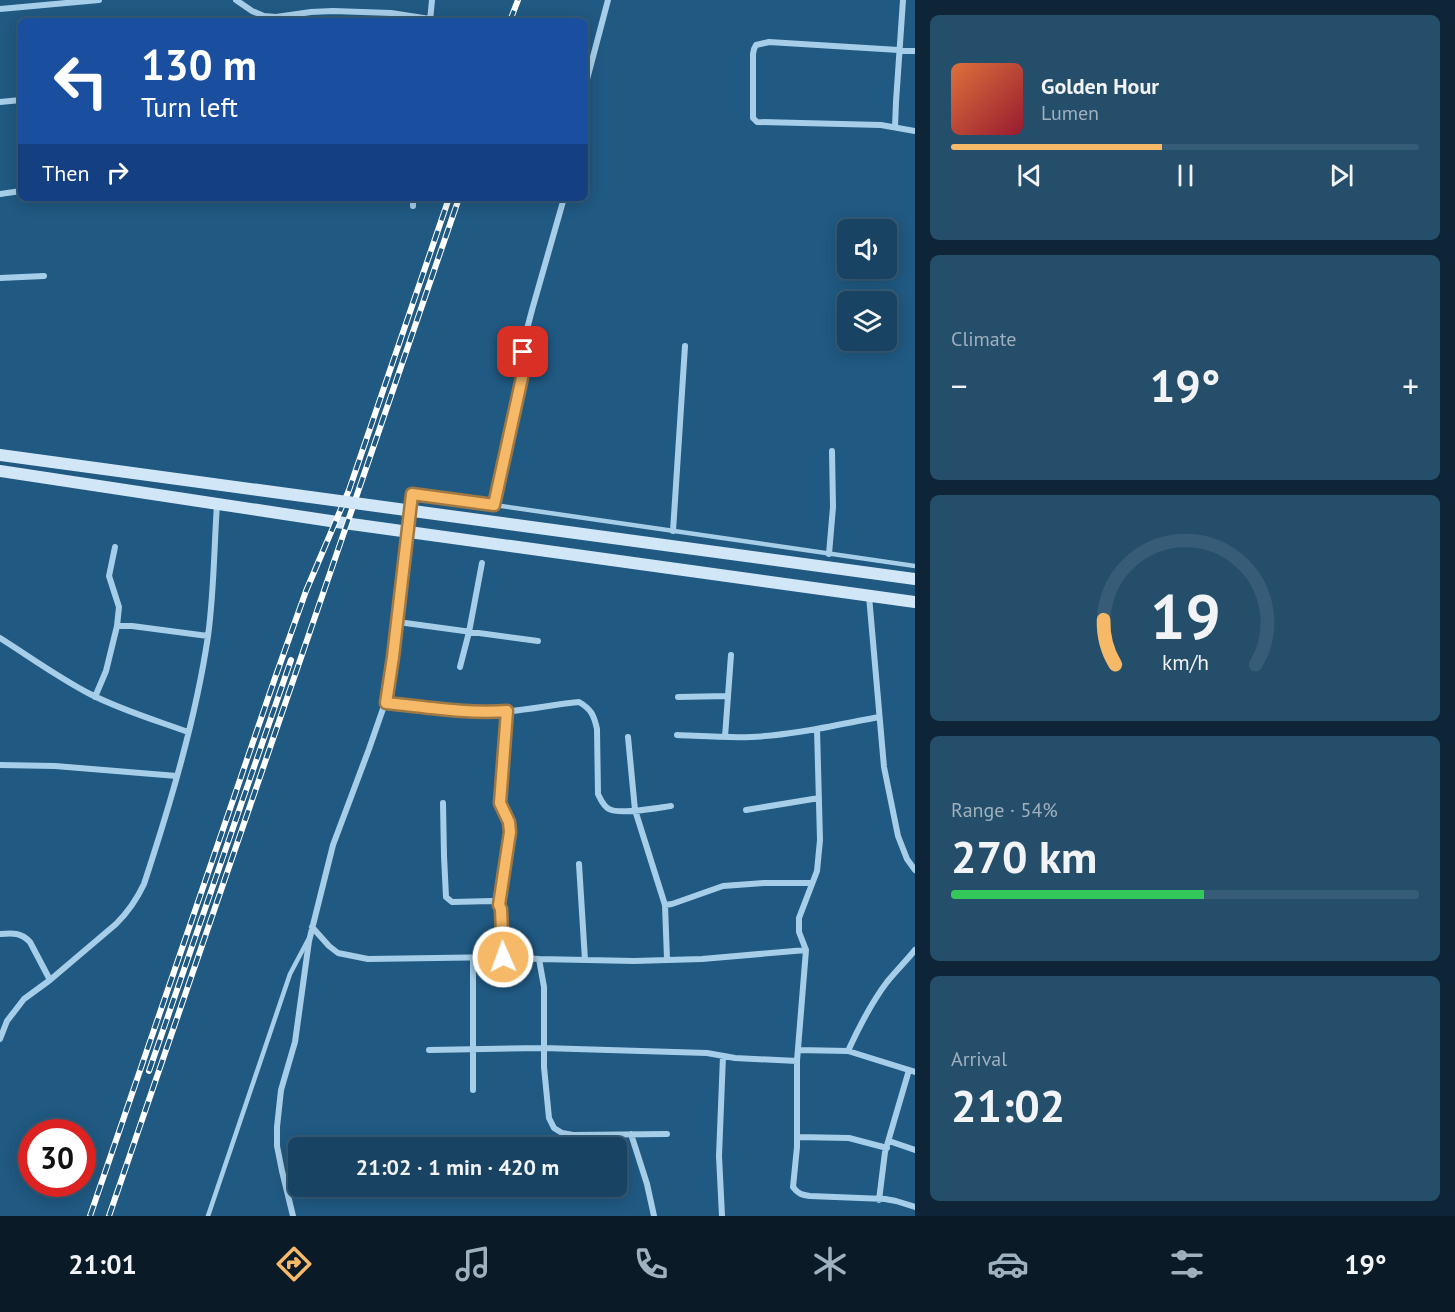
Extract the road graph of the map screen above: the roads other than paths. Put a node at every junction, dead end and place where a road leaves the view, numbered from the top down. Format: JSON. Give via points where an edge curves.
{"nodes":[{"id":1,"x":12,"y":0,"type":"edge"},
{"id":2,"x":99,"y":0,"type":"edge"},
{"id":3,"x":236,"y":0,"type":"edge"},
{"id":4,"x":432,"y":0,"type":"edge"},
{"id":5,"x":608,"y":0,"type":"edge"},
{"id":6,"x":903,"y":0,"type":"edge"},
{"id":7,"x":12,"y":8,"type":"junction"},
{"id":8,"x":0,"y":9,"type":"edge"},
{"id":9,"x":419,"y":18,"type":"edge"},
{"id":10,"x":430,"y":18,"type":"edge"},
{"id":11,"x":900,"y":50,"type":"junction"},
{"id":12,"x":915,"y":51,"type":"edge"},
{"id":13,"x":588,"y":76,"type":"edge"},
{"id":14,"x":18,"y":100,"type":"edge"},
{"id":15,"x":0,"y":102,"type":"edge"},
{"id":16,"x":896,"y":127,"type":"junction"},
{"id":17,"x":915,"y":131,"type":"edge"},
{"id":18,"x":18,"y":191,"type":"edge"},
{"id":19,"x":0,"y":194,"type":"edge"},
{"id":20,"x":413,"y":201,"type":"edge"},
{"id":21,"x":563,"y":201,"type":"edge"},
{"id":22,"x":413,"y":206,"type":"dead end"},
{"id":23,"x":44,"y":276,"type":"dead end"},
{"id":24,"x":0,"y":278,"type":"edge"},
{"id":25,"x":685,"y":346,"type":"dead end"},
{"id":26,"x":832,"y":451,"type":"dead end"},
{"id":27,"x":0,"y":455,"type":"edge"},
{"id":28,"x":0,"y":471,"type":"edge"},
{"id":29,"x":217,"y":504,"type":"junction"},
{"id":30,"x":494,"y":505,"type":"junction"},
{"id":31,"x":408,"y":531,"type":"junction"},
{"id":32,"x":673,"y":531,"type":"junction"},
{"id":33,"x":115,"y":547,"type":"dead end"},
{"id":34,"x":829,"y":554,"type":"junction"},
{"id":35,"x":482,"y":563,"type":"dead end"},
{"id":36,"x":915,"y":566,"type":"edge"},
{"id":37,"x":915,"y":579,"type":"edge"},
{"id":38,"x":869,"y":595,"type":"junction"},
{"id":39,"x":915,"y":602,"type":"edge"},
{"id":40,"x":398,"y":622,"type":"junction"},
{"id":41,"x":117,"y":626,"type":"junction"},
{"id":42,"x":469,"y":632,"type":"junction"},
{"id":43,"x":208,"y":636,"type":"junction"},
{"id":44,"x":0,"y":638,"type":"edge"},
{"id":45,"x":538,"y":641,"type":"dead end"},
{"id":46,"x":731,"y":655,"type":"dead end"},
{"id":47,"x":460,"y":667,"type":"dead end"},
{"id":48,"x":728,"y":696,"type":"junction"},
{"id":49,"x":95,"y":697,"type":"junction"},
{"id":50,"x":678,"y":697,"type":"dead end"},
{"id":51,"x":386,"y":703,"type":"junction"},
{"id":52,"x":507,"y":711,"type":"junction"},
{"id":53,"x":879,"y":717,"type":"junction"},
{"id":54,"x":817,"y":729,"type":"junction"},
{"id":55,"x":188,"y":732,"type":"junction"},
{"id":56,"x":677,"y":735,"type":"dead end"},
{"id":57,"x":628,"y":737,"type":"dead end"},
{"id":58,"x":725,"y":737,"type":"junction"},
{"id":59,"x":0,"y":765,"type":"edge"},
{"id":60,"x":177,"y":776,"type":"junction"},
{"id":61,"x":819,"y":798,"type":"junction"},
{"id":62,"x":443,"y":803,"type":"dead end"},
{"id":63,"x":670,"y":806,"type":"dead end"},
{"id":64,"x":635,"y":810,"type":"junction"},
{"id":65,"x":746,"y":810,"type":"dead end"},
{"id":66,"x":579,"y":864,"type":"dead end"},
{"id":67,"x":915,"y":870,"type":"edge"},
{"id":68,"x":812,"y":883,"type":"junction"},
{"id":69,"x":499,"y":905,"type":"junction"},
{"id":70,"x":665,"y":905,"type":"junction"},
{"id":71,"x":312,"y":927,"type":"junction"},
{"id":72,"x":0,"y":934,"type":"edge"},
{"id":73,"x":310,"y":935,"type":"junction"},
{"id":74,"x":806,"y":950,"type":"junction"},
{"id":75,"x":915,"y":950,"type":"edge"},
{"id":76,"x":503,"y":957,"type":"junction"},
{"id":77,"x":473,"y":958,"type":"junction"},
{"id":78,"x":539,"y":959,"type":"junction"},
{"id":79,"x":667,"y":959,"type":"junction"},
{"id":80,"x":585,"y":960,"type":"junction"},
{"id":81,"x":50,"y":980,"type":"junction"},
{"id":82,"x":0,"y":1039,"type":"edge"},
{"id":83,"x":543,"y":1048,"type":"junction"},
{"id":84,"x":473,"y":1049,"type":"junction"},
{"id":85,"x":429,"y":1050,"type":"dead end"},
{"id":86,"x":798,"y":1050,"type":"junction"},
{"id":87,"x":848,"y":1051,"type":"junction"},
{"id":88,"x":723,"y":1056,"type":"junction"},
{"id":89,"x":797,"y":1062,"type":"junction"},
{"id":90,"x":912,"y":1071,"type":"edge"},
{"id":91,"x":473,"y":1090,"type":"dead end"},
{"id":92,"x":632,"y":1134,"type":"junction"},
{"id":93,"x":667,"y":1134,"type":"dead end"},
{"id":94,"x":797,"y":1137,"type":"junction"},
{"id":95,"x":888,"y":1144,"type":"junction"},
{"id":96,"x":915,"y":1150,"type":"edge"},
{"id":97,"x":879,"y":1200,"type":"junction"},
{"id":98,"x":915,"y":1207,"type":"edge"},
{"id":99,"x":208,"y":1216,"type":"edge"},
{"id":100,"x":293,"y":1216,"type":"edge"},
{"id":101,"x":654,"y":1216,"type":"edge"},
{"id":102,"x":722,"y":1216,"type":"edge"}],
"edges":[{"from":1,"to":7,"type":"street"},
{"from":2,"to":7,"type":"street"},
{"from":3,"to":9,"type":"street","via":[[264,16],[333,10]]},
{"from":4,"to":10,"type":"street"},
{"from":5,"to":13,"type":"street"},
{"from":6,"to":11,"type":"street"},
{"from":7,"to":8,"type":"street"},
{"from":11,"to":12,"type":"street"},
{"from":11,"to":16,"type":"street"},
{"from":11,"to":16,"type":"street","via":[[769,42],[753,49],[753,118],[757,122]]},
{"from":14,"to":15,"type":"street"},
{"from":16,"to":17,"type":"street"},
{"from":18,"to":19,"type":"street"},
{"from":20,"to":22,"type":"street"},
{"from":21,"to":30,"type":"street","via":[[526,333],[521,380]]},
{"from":23,"to":24,"type":"street"},
{"from":25,"to":32,"type":"street"},
{"from":26,"to":34,"type":"street"},
{"from":27,"to":37,"type":"street","bridge":true},
{"from":28,"to":29,"type":"street"},
{"from":29,"to":31,"type":"street"},
{"from":29,"to":43,"type":"street"},
{"from":30,"to":31,"type":"lane","via":[[412,494]]},
{"from":30,"to":32,"type":"lane"},
{"from":31,"to":38,"type":"street"},
{"from":31,"to":40,"type":"street"},
{"from":32,"to":34,"type":"lane"},
{"from":33,"to":41,"type":"street","via":[[109,576],[119,607]]},
{"from":34,"to":36,"type":"lane"},
{"from":35,"to":42,"type":"street"},
{"from":38,"to":39,"type":"street"},
{"from":38,"to":53,"type":"street"},
{"from":40,"to":42,"type":"street"},
{"from":40,"to":51,"type":"street"},
{"from":41,"to":43,"type":"street"},
{"from":41,"to":49,"type":"street"},
{"from":42,"to":45,"type":"street"},
{"from":42,"to":47,"type":"street"},
{"from":43,"to":55,"type":"street"},
{"from":44,"to":49,"type":"street"},
{"from":46,"to":48,"type":"street"},
{"from":48,"to":50,"type":"street"},
{"from":48,"to":58,"type":"street"},
{"from":49,"to":55,"type":"street"},
{"from":51,"to":52,"type":"street","via":[[460,711]]},
{"from":51,"to":71,"type":"street","via":[[333,845]]},
{"from":52,"to":64,"type":"street","via":[[579,702],[588,707],[597,729],[598,794],[607,809]]},
{"from":52,"to":69,"type":"street","via":[[500,803],[510,832]]},
{"from":53,"to":54,"type":"street"},
{"from":53,"to":67,"type":"street","via":[[898,837]]},
{"from":54,"to":58,"type":"street"},
{"from":54,"to":61,"type":"street"},
{"from":55,"to":60,"type":"street"},
{"from":56,"to":58,"type":"street"},
{"from":57,"to":64,"type":"street"},
{"from":59,"to":60,"type":"street"},
{"from":60,"to":81,"type":"street","via":[[138,898],[116,924]]},
{"from":61,"to":65,"type":"street"},
{"from":61,"to":68,"type":"street","via":[[819,859]]},
{"from":62,"to":69,"type":"street","via":[[447,897],[452,903],[492,901]]},
{"from":63,"to":64,"type":"street"},
{"from":64,"to":70,"type":"street"},
{"from":66,"to":80,"type":"street"},
{"from":68,"to":70,"type":"street","via":[[723,886]]},
{"from":68,"to":74,"type":"street","via":[[799,918]]},
{"from":69,"to":76,"type":"street"},
{"from":70,"to":79,"type":"street"},
{"from":71,"to":73,"type":"street"},
{"from":71,"to":77,"type":"street","via":[[338,953],[350,956]]},
{"from":72,"to":81,"type":"street","via":[[26,937]]},
{"from":73,"to":99,"type":"lane","via":[[290,974]]},
{"from":73,"to":100,"type":"street","via":[[277,1127]]},
{"from":74,"to":79,"type":"street"},
{"from":74,"to":86,"type":"street"},
{"from":75,"to":87,"type":"street","via":[[867,1012]]},
{"from":76,"to":77,"type":"street"},
{"from":76,"to":78,"type":"street"},
{"from":77,"to":84,"type":"street"},
{"from":78,"to":80,"type":"street"},
{"from":78,"to":83,"type":"street","via":[[544,987]]},
{"from":79,"to":80,"type":"street"},
{"from":81,"to":82,"type":"street","via":[[24,999],[7,1021]]},
{"from":83,"to":84,"type":"street"},
{"from":83,"to":88,"type":"street"},
{"from":83,"to":92,"type":"street","via":[[549,1118],[554,1128],[573,1135]]},
{"from":84,"to":85,"type":"street"},
{"from":84,"to":91,"type":"street"},
{"from":86,"to":87,"type":"street"},
{"from":86,"to":89,"type":"street"},
{"from":87,"to":90,"type":"street"},
{"from":88,"to":89,"type":"street"},
{"from":88,"to":102,"type":"street","via":[[719,1155]]},
{"from":89,"to":94,"type":"street"},
{"from":90,"to":95,"type":"street"},
{"from":92,"to":93,"type":"street"},
{"from":92,"to":101,"type":"street"},
{"from":94,"to":95,"type":"street","via":[[841,1137]]},
{"from":94,"to":97,"type":"street","via":[[793,1182],[796,1192]]},
{"from":95,"to":96,"type":"street"},
{"from":95,"to":97,"type":"street"},
{"from":97,"to":98,"type":"street"}]}
